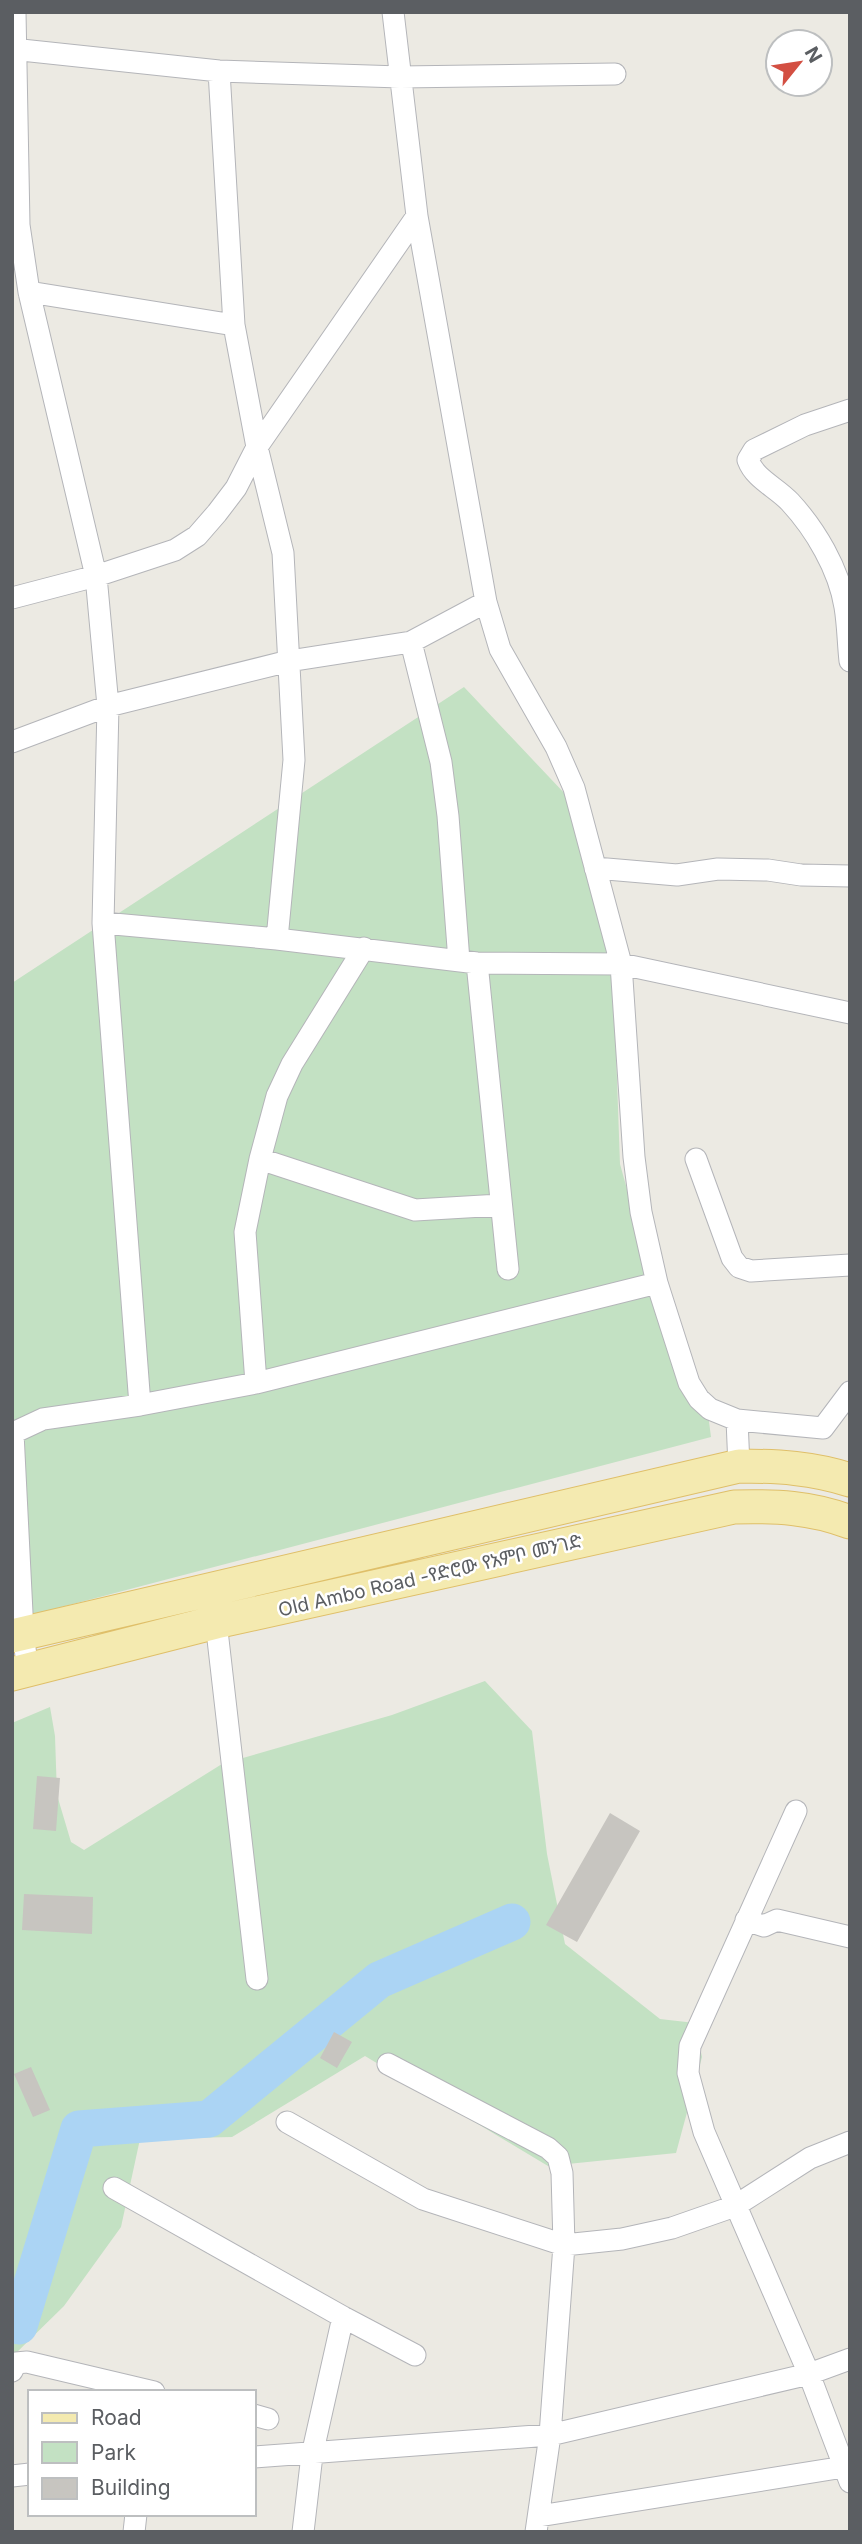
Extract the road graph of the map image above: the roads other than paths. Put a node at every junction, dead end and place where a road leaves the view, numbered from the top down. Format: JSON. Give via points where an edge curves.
{"nodes":[{"id":1,"x":15,"y":12,"type":"edge"},
{"id":2,"x":393,"y":12,"type":"edge"},
{"id":3,"x":14,"y":49,"type":"edge"},
{"id":4,"x":219,"y":71,"type":"junction"},
{"id":5,"x":615,"y":74,"type":"dead end"},
{"id":6,"x":400,"y":77,"type":"junction"},
{"id":7,"x":417,"y":216,"type":"junction"},
{"id":8,"x":16,"y":224,"type":"edge"},
{"id":9,"x":29,"y":292,"type":"junction"},
{"id":10,"x":234,"y":326,"type":"junction"},
{"id":11,"x":850,"y":410,"type":"edge"},
{"id":12,"x":257,"y":447,"type":"junction"},
{"id":13,"x":96,"y":576,"type":"junction"},
{"id":14,"x":12,"y":598,"type":"edge"},
{"id":15,"x":486,"y":602,"type":"junction"},
{"id":16,"x":411,"y":642,"type":"junction"},
{"id":17,"x":289,"y":661,"type":"junction"},
{"id":18,"x":850,"y":661,"type":"edge"},
{"id":19,"x":108,"y":706,"type":"junction"},
{"id":20,"x":12,"y":742,"type":"edge"},
{"id":21,"x":595,"y":869,"type":"junction"},
{"id":22,"x":850,"y":876,"type":"edge"},
{"id":23,"x":103,"y":923,"type":"junction"},
{"id":24,"x":277,"y":939,"type":"junction"},
{"id":25,"x":364,"y":948,"type":"junction"},
{"id":26,"x":468,"y":962,"type":"junction"},
{"id":27,"x":621,"y":964,"type":"junction"},
{"id":28,"x":850,"y":1013,"type":"edge"},
{"id":29,"x":696,"y":1159,"type":"dead end"},
{"id":30,"x":260,"y":1160,"type":"junction"},
{"id":31,"x":500,"y":1205,"type":"junction"},
{"id":32,"x":850,"y":1265,"type":"edge"},
{"id":33,"x":508,"y":1269,"type":"dead end"},
{"id":34,"x":657,"y":1283,"type":"junction"},
{"id":35,"x":256,"y":1383,"type":"junction"},
{"id":36,"x":850,"y":1392,"type":"edge"},
{"id":37,"x":140,"y":1405,"type":"junction"},
{"id":38,"x":737,"y":1420,"type":"junction"},
{"id":39,"x":12,"y":1433,"type":"edge"},
{"id":40,"x":739,"y":1466,"type":"junction"},
{"id":41,"x":850,"y":1480,"type":"edge"},
{"id":42,"x":850,"y":1522,"type":"edge"},
{"id":43,"x":216,"y":1622,"type":"junction"},
{"id":44,"x":18,"y":1634,"type":"edge"},
{"id":45,"x":20,"y":1673,"type":"edge"},
{"id":46,"x":796,"y":1811,"type":"dead end"},
{"id":47,"x":746,"y":1920,"type":"junction"},
{"id":48,"x":850,"y":1937,"type":"edge"},
{"id":49,"x":257,"y":1979,"type":"dead end"},
{"id":50,"x":388,"y":2064,"type":"dead end"},
{"id":51,"x":287,"y":2122,"type":"dead end"},
{"id":52,"x":850,"y":2143,"type":"edge"},
{"id":53,"x":114,"y":2188,"type":"dead end"},
{"id":54,"x":735,"y":2206,"type":"junction"},
{"id":55,"x":564,"y":2245,"type":"junction"},
{"id":56,"x":344,"y":2318,"type":"junction"},
{"id":57,"x":415,"y":2355,"type":"dead end"},
{"id":58,"x":850,"y":2359,"type":"edge"},
{"id":59,"x":12,"y":2371,"type":"edge"},
{"id":60,"x":809,"y":2374,"type":"junction"},
{"id":61,"x":146,"y":2390,"type":"edge"},
{"id":62,"x":550,"y":2435,"type":"junction"},
{"id":63,"x":312,"y":2455,"type":"junction"},
{"id":64,"x":256,"y":2457,"type":"edge"},
{"id":65,"x":848,"y":2472,"type":"edge"},
{"id":66,"x":537,"y":2524,"type":"edge"},
{"id":67,"x":303,"y":2532,"type":"edge"}],
"edges":[{"from":1,"to":3,"type":"street"},
{"from":2,"to":6,"type":"street"},
{"from":3,"to":4,"type":"street"},
{"from":3,"to":8,"type":"street"},
{"from":4,"to":6,"type":"street"},
{"from":4,"to":10,"type":"street"},
{"from":5,"to":6,"type":"street"},
{"from":6,"to":7,"type":"street"},
{"from":7,"to":12,"type":"street"},
{"from":7,"to":15,"type":"street"},
{"from":8,"to":9,"type":"street"},
{"from":9,"to":10,"type":"street"},
{"from":9,"to":13,"type":"street"},
{"from":10,"to":12,"type":"street"},
{"from":11,"to":18,"type":"street","via":[[754,450],[748,460],[752,470],[788,500],[824,551],[845,606]]},
{"from":12,"to":13,"type":"street","via":[[236,488],[197,536],[175,550]]},
{"from":12,"to":17,"type":"street","via":[[283,553]]},
{"from":13,"to":14,"type":"street"},
{"from":13,"to":19,"type":"street"},
{"from":15,"to":16,"type":"street"},
{"from":15,"to":21,"type":"street","via":[[500,649],[574,788]]},
{"from":16,"to":17,"type":"street"},
{"from":16,"to":26,"type":"street","via":[[441,762]]},
{"from":17,"to":19,"type":"street"},
{"from":17,"to":24,"type":"street","via":[[294,760]]},
{"from":19,"to":20,"type":"street"},
{"from":19,"to":23,"type":"street"},
{"from":21,"to":22,"type":"street","via":[[677,875],[718,869],[768,870]]},
{"from":21,"to":27,"type":"street"},
{"from":23,"to":24,"type":"street"},
{"from":23,"to":37,"type":"street"},
{"from":24,"to":25,"type":"street"},
{"from":25,"to":26,"type":"street"},
{"from":25,"to":30,"type":"street","via":[[292,1064],[277,1096]]},
{"from":26,"to":27,"type":"street"},
{"from":26,"to":31,"type":"street"},
{"from":27,"to":28,"type":"street"},
{"from":27,"to":34,"type":"street","via":[[634,1157]]},
{"from":29,"to":32,"type":"street","via":[[732,1258],[740,1267],[751,1271]]},
{"from":30,"to":31,"type":"street","via":[[415,1210]]},
{"from":30,"to":35,"type":"street","via":[[246,1232]]},
{"from":31,"to":33,"type":"street"},
{"from":34,"to":35,"type":"street"},
{"from":34,"to":38,"type":"street","via":[[689,1383],[710,1409]]},
{"from":35,"to":37,"type":"street"},
{"from":36,"to":38,"type":"street","via":[[824,1427]]},
{"from":37,"to":39,"type":"street","via":[[43,1419]]},
{"from":38,"to":40,"type":"street"},
{"from":39,"to":44,"type":"street"},
{"from":40,"to":41,"type":"main road","name":"Old Ambo Road -የድሮው የአምቦ መንገድ","via":[[789,1466]]},
{"from":40,"to":44,"type":"main road","name":"Old Ambo Road -የድሮው የአምቦ መንገድ"},
{"from":42,"to":43,"type":"main road","name":"Old Ambo Road -የድሮው የአምቦ መንገድ","via":[[787,1506],[734,1507]]},
{"from":43,"to":45,"type":"main road","name":"Old Ambo Road -የድሮው የአምቦ መንገድ"},
{"from":43,"to":49,"type":"street"},
{"from":44,"to":45,"type":"street"},
{"from":46,"to":47,"type":"street"},
{"from":47,"to":48,"type":"street","via":[[764,1926],[777,1920]]},
{"from":47,"to":54,"type":"street","via":[[690,2046],[688,2073],[704,2132]]},
{"from":50,"to":55,"type":"street","via":[[558,2157]]},
{"from":51,"to":55,"type":"street","via":[[423,2199]]},
{"from":52,"to":54,"type":"street","via":[[810,2158]]},
{"from":53,"to":56,"type":"street"},
{"from":54,"to":55,"type":"street","via":[[672,2228]]},
{"from":54,"to":60,"type":"street"},
{"from":55,"to":62,"type":"street"},
{"from":56,"to":57,"type":"street"},
{"from":56,"to":63,"type":"street"},
{"from":58,"to":60,"type":"street"},
{"from":59,"to":61,"type":"street","via":[[16,2363],[27,2362]]},
{"from":60,"to":62,"type":"street"},
{"from":60,"to":65,"type":"street"},
{"from":62,"to":63,"type":"street"},
{"from":62,"to":66,"type":"street"},
{"from":63,"to":64,"type":"street"},
{"from":63,"to":67,"type":"street"},
{"from":65,"to":66,"type":"street"}]}
